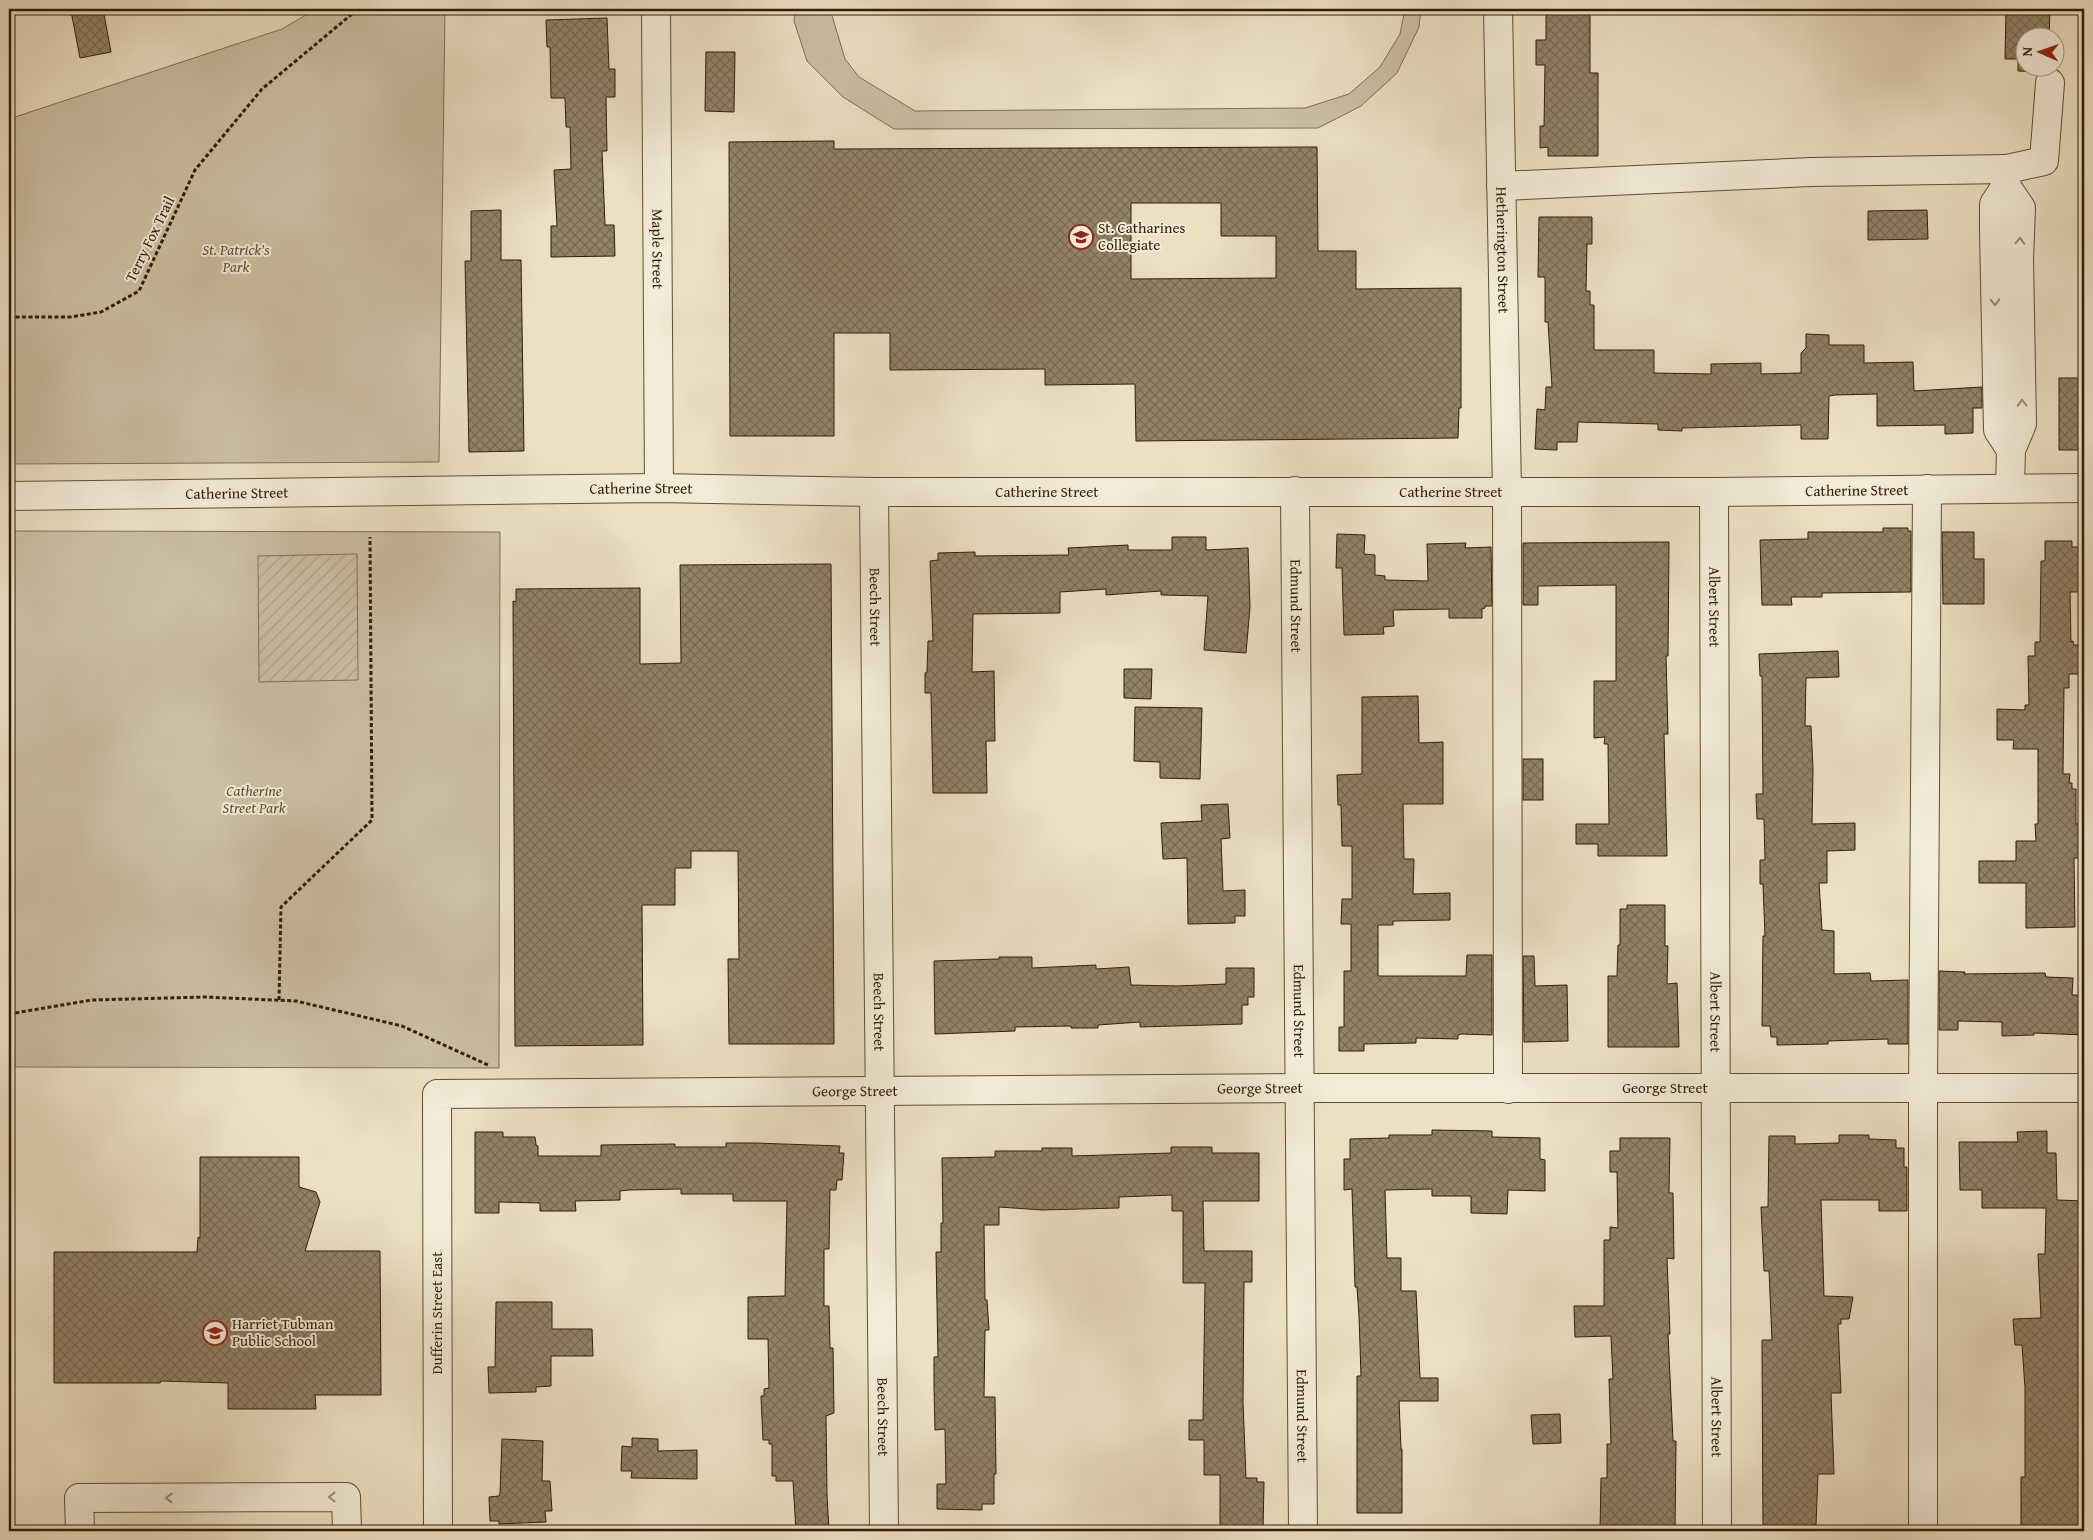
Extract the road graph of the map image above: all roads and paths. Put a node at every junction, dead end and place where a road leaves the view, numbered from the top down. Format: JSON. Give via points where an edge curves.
{"nodes":[{"id":1,"x":358,"y":9,"type":"edge"},
{"id":2,"x":656,"y":9,"type":"edge"},
{"id":3,"x":1498,"y":9,"type":"edge"},
{"id":4,"x":2050,"y":83,"type":"dead end"},
{"id":5,"x":2007,"y":178,"type":"junction"},
{"id":6,"x":1501,"y":186,"type":"junction"},
{"id":7,"x":9,"y":317,"type":"edge"},
{"id":8,"x":659,"y":488,"type":"junction"},
{"id":9,"x":2010,"y":488,"type":"junction"},
{"id":10,"x":2084,"y":488,"type":"edge"},
{"id":11,"x":1927,"y":489,"type":"junction"},
{"id":12,"x":1507,"y":491,"type":"junction"},
{"id":13,"x":874,"y":492,"type":"junction"},
{"id":14,"x":1296,"y":492,"type":"junction"},
{"id":15,"x":1714,"y":492,"type":"junction"},
{"id":16,"x":9,"y":496,"type":"edge"},
{"id":17,"x":370,"y":537,"type":"dead end"},
{"id":18,"x":279,"y":1000,"type":"junction"},
{"id":19,"x":9,"y":1014,"type":"edge"},
{"id":20,"x":492,"y":1067,"type":"dead end"},
{"id":21,"x":1298,"y":1088,"type":"junction"},
{"id":22,"x":1923,"y":1088,"type":"junction"},
{"id":23,"x":2084,"y":1088,"type":"edge"},
{"id":24,"x":1508,"y":1089,"type":"junction"},
{"id":25,"x":1717,"y":1089,"type":"junction"},
{"id":26,"x":878,"y":1091,"type":"junction"},
{"id":27,"x":436,"y":1094,"type":"joint"},
{"id":28,"x":80,"y":1531,"type":"edge"},
{"id":29,"x":347,"y":1531,"type":"edge"},
{"id":30,"x":438,"y":1531,"type":"edge"},
{"id":31,"x":884,"y":1531,"type":"edge"},
{"id":32,"x":1303,"y":1531,"type":"edge"},
{"id":33,"x":1718,"y":1531,"type":"edge"},
{"id":34,"x":1923,"y":1531,"type":"edge"}],
"edges":[{"from":1,"to":7,"type":"path","name":"Terry Fox Trail","via":[[262,89],[195,170],[139,291],[101,312],[71,317]]},
{"from":2,"to":8,"type":"street","name":"Maple Street"},
{"from":3,"to":6,"type":"street","name":"Hetherington Street"},
{"from":4,"to":5,"type":"street","via":[[2044,161]]},
{"from":5,"to":6,"type":"street","via":[[1811,172]]},
{"from":5,"to":9,"type":"street","via":[[2021,208],[2022,424],[2011,450]]},
{"from":6,"to":12,"type":"street","name":"Hetherington Street"},
{"from":8,"to":13,"type":"street","name":"Catherine Street"},
{"from":8,"to":16,"type":"street","name":"Catherine Street"},
{"from":9,"to":10,"type":"street","name":"Catherine Street"},
{"from":9,"to":11,"type":"street","name":"Catherine Street"},
{"from":11,"to":15,"type":"street","name":"Catherine Street"},
{"from":11,"to":22,"type":"street"},
{"from":12,"to":14,"type":"street","name":"Catherine Street"},
{"from":12,"to":15,"type":"street","name":"Catherine Street"},
{"from":12,"to":24,"type":"street","name":"Hetherington Street"},
{"from":13,"to":14,"type":"street","name":"Catherine Street"},
{"from":13,"to":26,"type":"street","name":"Beech Street"},
{"from":14,"to":21,"type":"street","name":"Edmund Street"},
{"from":15,"to":25,"type":"street","name":"Albert Street"},
{"from":17,"to":18,"type":"path","via":[[372,820],[282,907]]},
{"from":18,"to":19,"type":"path","via":[[204,997],[92,1000]]},
{"from":18,"to":20,"type":"path","via":[[296,1001],[402,1026]]},
{"from":21,"to":24,"type":"street","name":"George Street"},
{"from":21,"to":26,"type":"street","name":"George Street"},
{"from":21,"to":32,"type":"street","name":"Edmund Street"},
{"from":22,"to":23,"type":"street","name":"George Street"},
{"from":22,"to":25,"type":"street","name":"George Street"},
{"from":22,"to":34,"type":"street"},
{"from":24,"to":25,"type":"street","name":"George Street"},
{"from":25,"to":33,"type":"street","name":"Albert Street"},
{"from":26,"to":27,"type":"street","name":"George Street"},
{"from":26,"to":31,"type":"street","name":"Beech Street"},
{"from":27,"to":30,"type":"street","name":"Dufferin Street East"},
{"from":29,"to":28,"type":"street","one_way":true,"via":[[346,1497],[80,1498]]}]}
